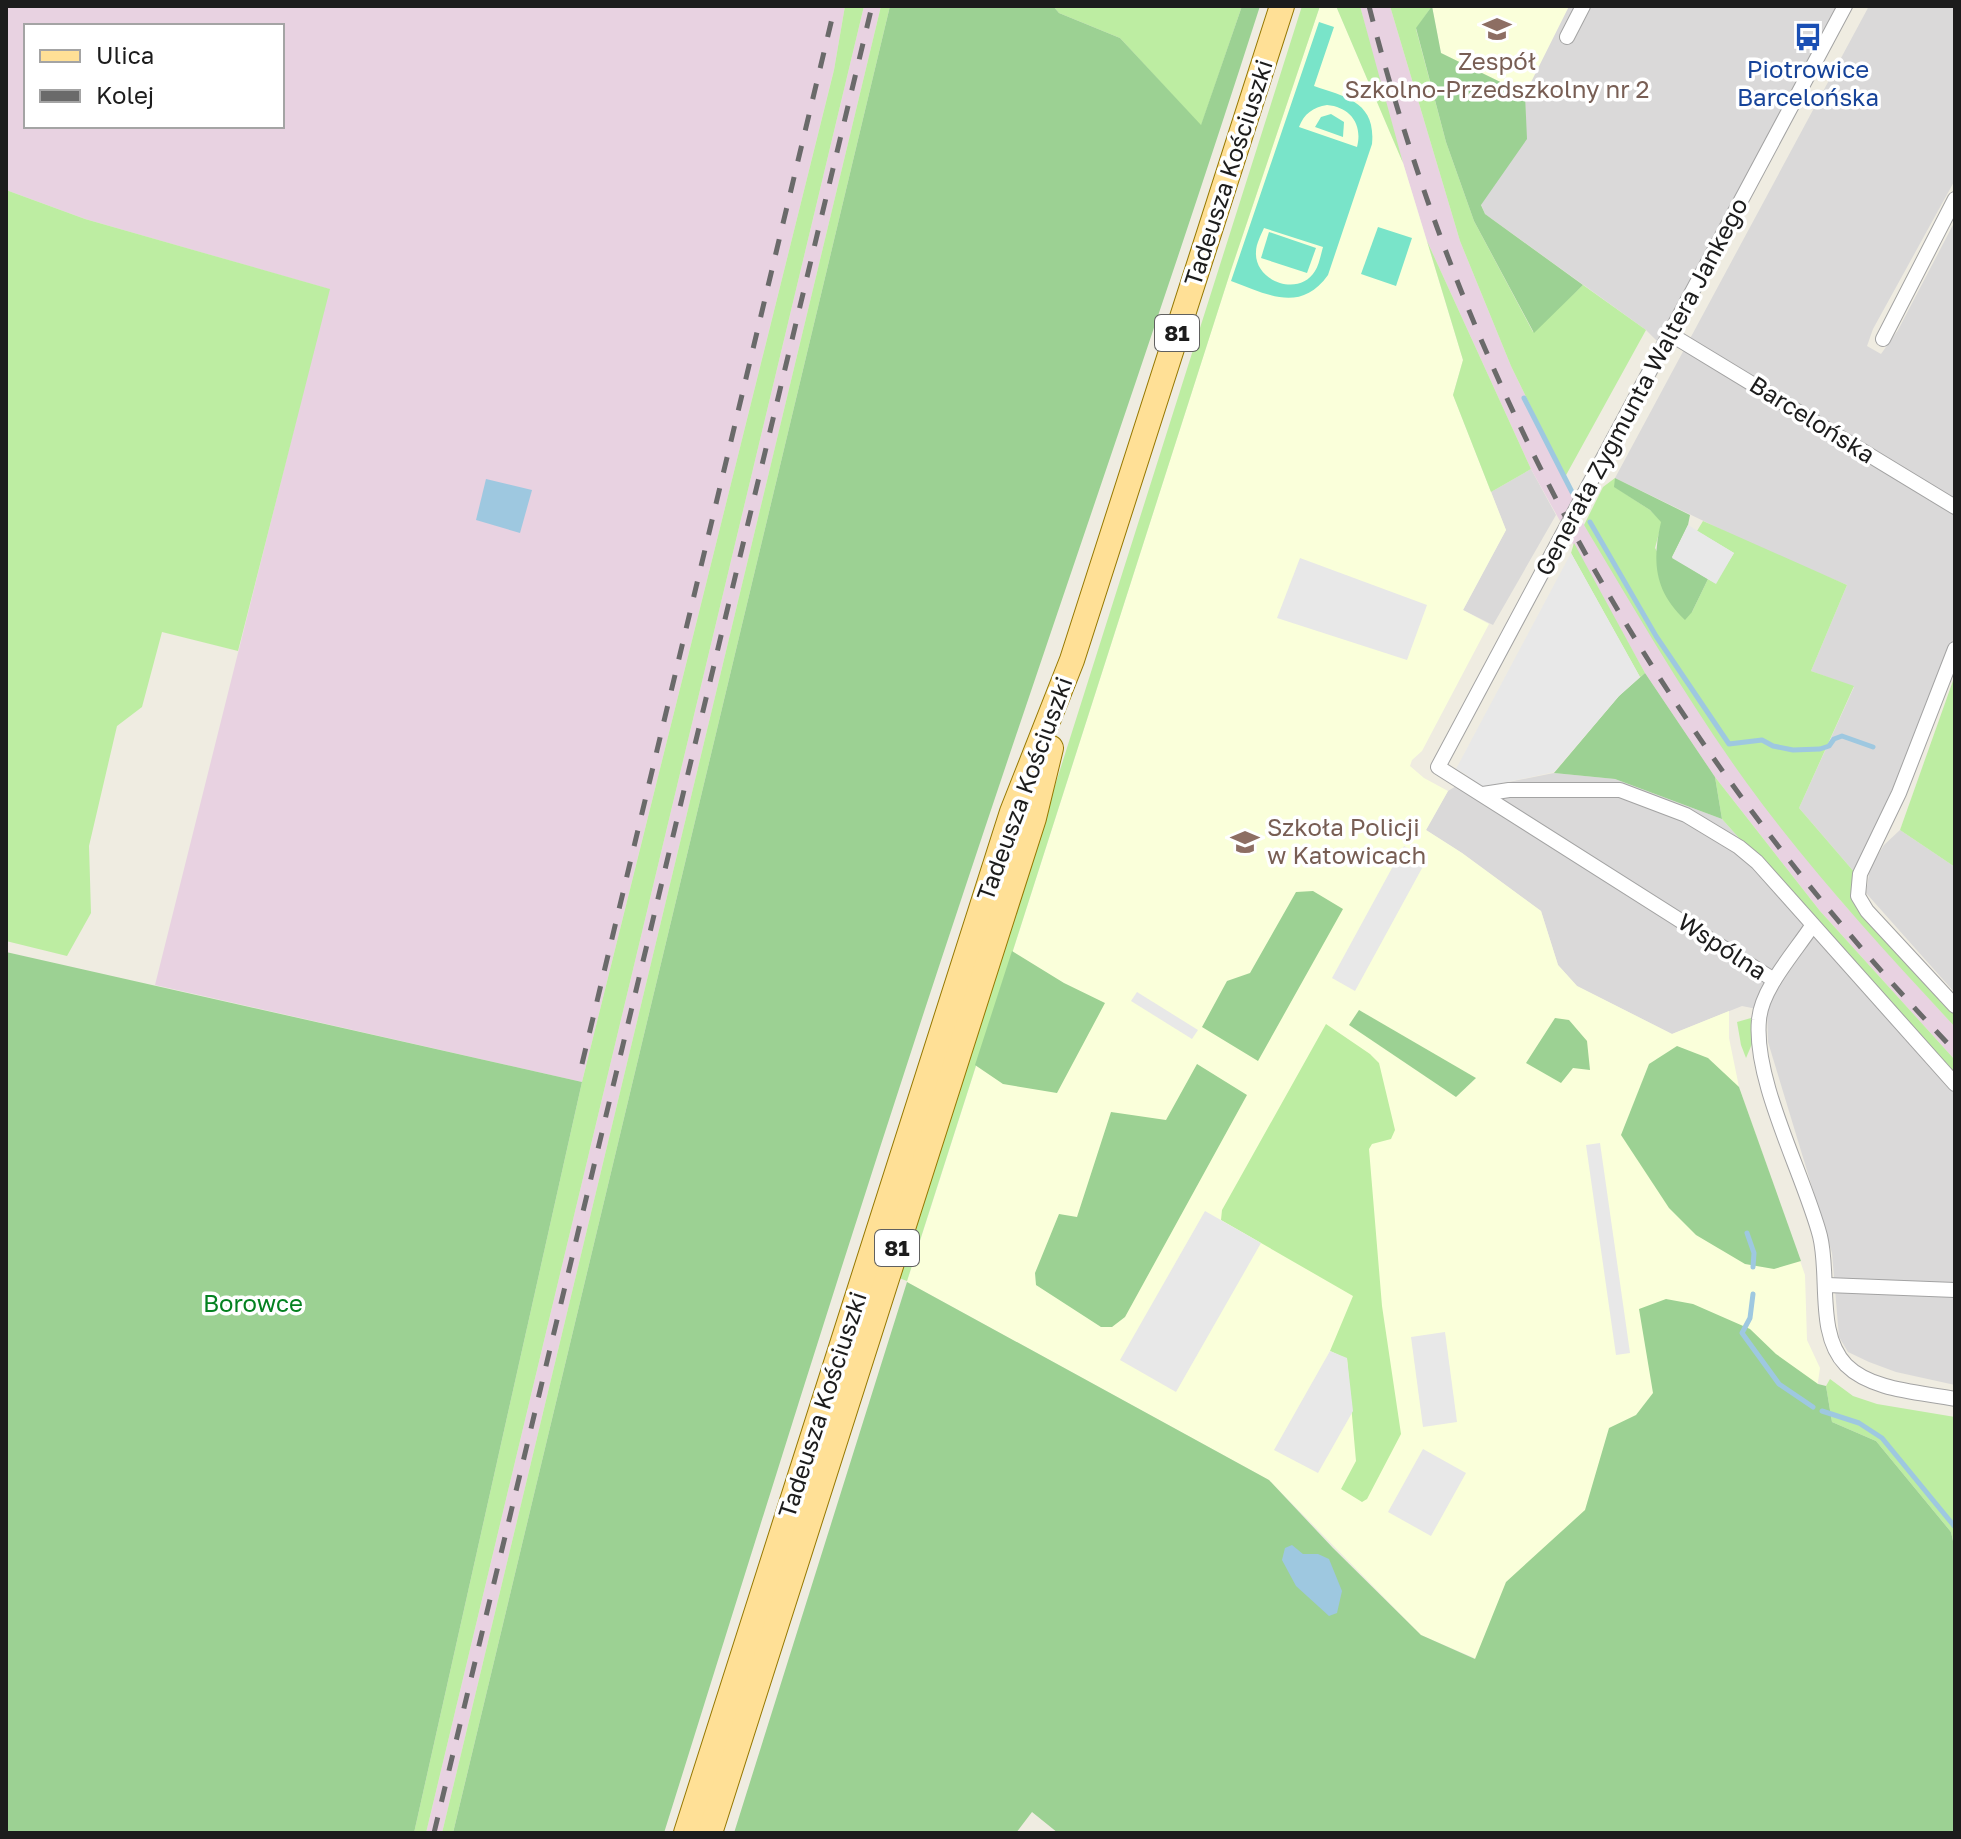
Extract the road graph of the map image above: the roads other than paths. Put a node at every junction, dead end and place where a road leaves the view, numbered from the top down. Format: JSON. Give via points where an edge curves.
{"nodes":[{"id":1,"x":1282,"y":6,"type":"edge"},
{"id":2,"x":1583,"y":6,"type":"edge"},
{"id":3,"x":1845,"y":6,"type":"edge"},
{"id":4,"x":1567,"y":37,"type":"dead end"},
{"id":5,"x":1955,"y":199,"type":"edge"},
{"id":6,"x":1670,"y":334,"type":"junction"},
{"id":7,"x":1883,"y":339,"type":"dead end"},
{"id":8,"x":1955,"y":507,"type":"edge"},
{"id":9,"x":1955,"y":649,"type":"edge"},
{"id":10,"x":1072,"y":660,"type":"junction"},
{"id":11,"x":1438,"y":767,"type":"joint"},
{"id":12,"x":1483,"y":794,"type":"junction"},
{"id":13,"x":1812,"y":926,"type":"junction"},
{"id":14,"x":1774,"y":980,"type":"junction"},
{"id":15,"x":1955,"y":1006,"type":"edge"},
{"id":16,"x":1955,"y":1084,"type":"edge"},
{"id":17,"x":1827,"y":1285,"type":"junction"},
{"id":18,"x":1955,"y":1290,"type":"edge"},
{"id":19,"x":1955,"y":1399,"type":"edge"},
{"id":20,"x":686,"y":1833,"type":"edge"},
{"id":21,"x":710,"y":1833,"type":"edge"}],
"edges":[{"from":1,"to":10,"type":"main road","name":"Tadeusza Kościuszki","number":"81"},
{"from":2,"to":4,"type":"street"},
{"from":3,"to":6,"type":"street","name":"Generała Zygmunta Waltera Jankego"},
{"from":5,"to":7,"type":"street"},
{"from":6,"to":8,"type":"street","name":"Barcelońska"},
{"from":6,"to":11,"type":"street","name":"Generała Zygmunta Waltera Jankego"},
{"from":9,"to":15,"type":"street","via":[[1899,793],[1860,874],[1858,896]]},
{"from":10,"to":20,"type":"main road","name":"Tadeusza Kościuszki","number":"81","via":[[1012,812]]},
{"from":10,"to":21,"type":"main road","name":"Tadeusza Kościuszki","number":"81","via":[[1034,818]]},
{"from":11,"to":12,"type":"street","name":"Wspólna"},
{"from":12,"to":13,"type":"street","via":[[1620,790],[1686,815],[1757,862]]},
{"from":12,"to":14,"type":"street","name":"Wspólna"},
{"from":13,"to":14,"type":"street"},
{"from":13,"to":16,"type":"street"},
{"from":14,"to":17,"type":"street","name":"Wspólna","via":[[1760,1012],[1762,1058],[1820,1236]]},
{"from":17,"to":18,"type":"street"},
{"from":17,"to":19,"type":"street","name":"Wspólna","via":[[1828,1327],[1839,1357],[1852,1371],[1874,1382]]}]}
